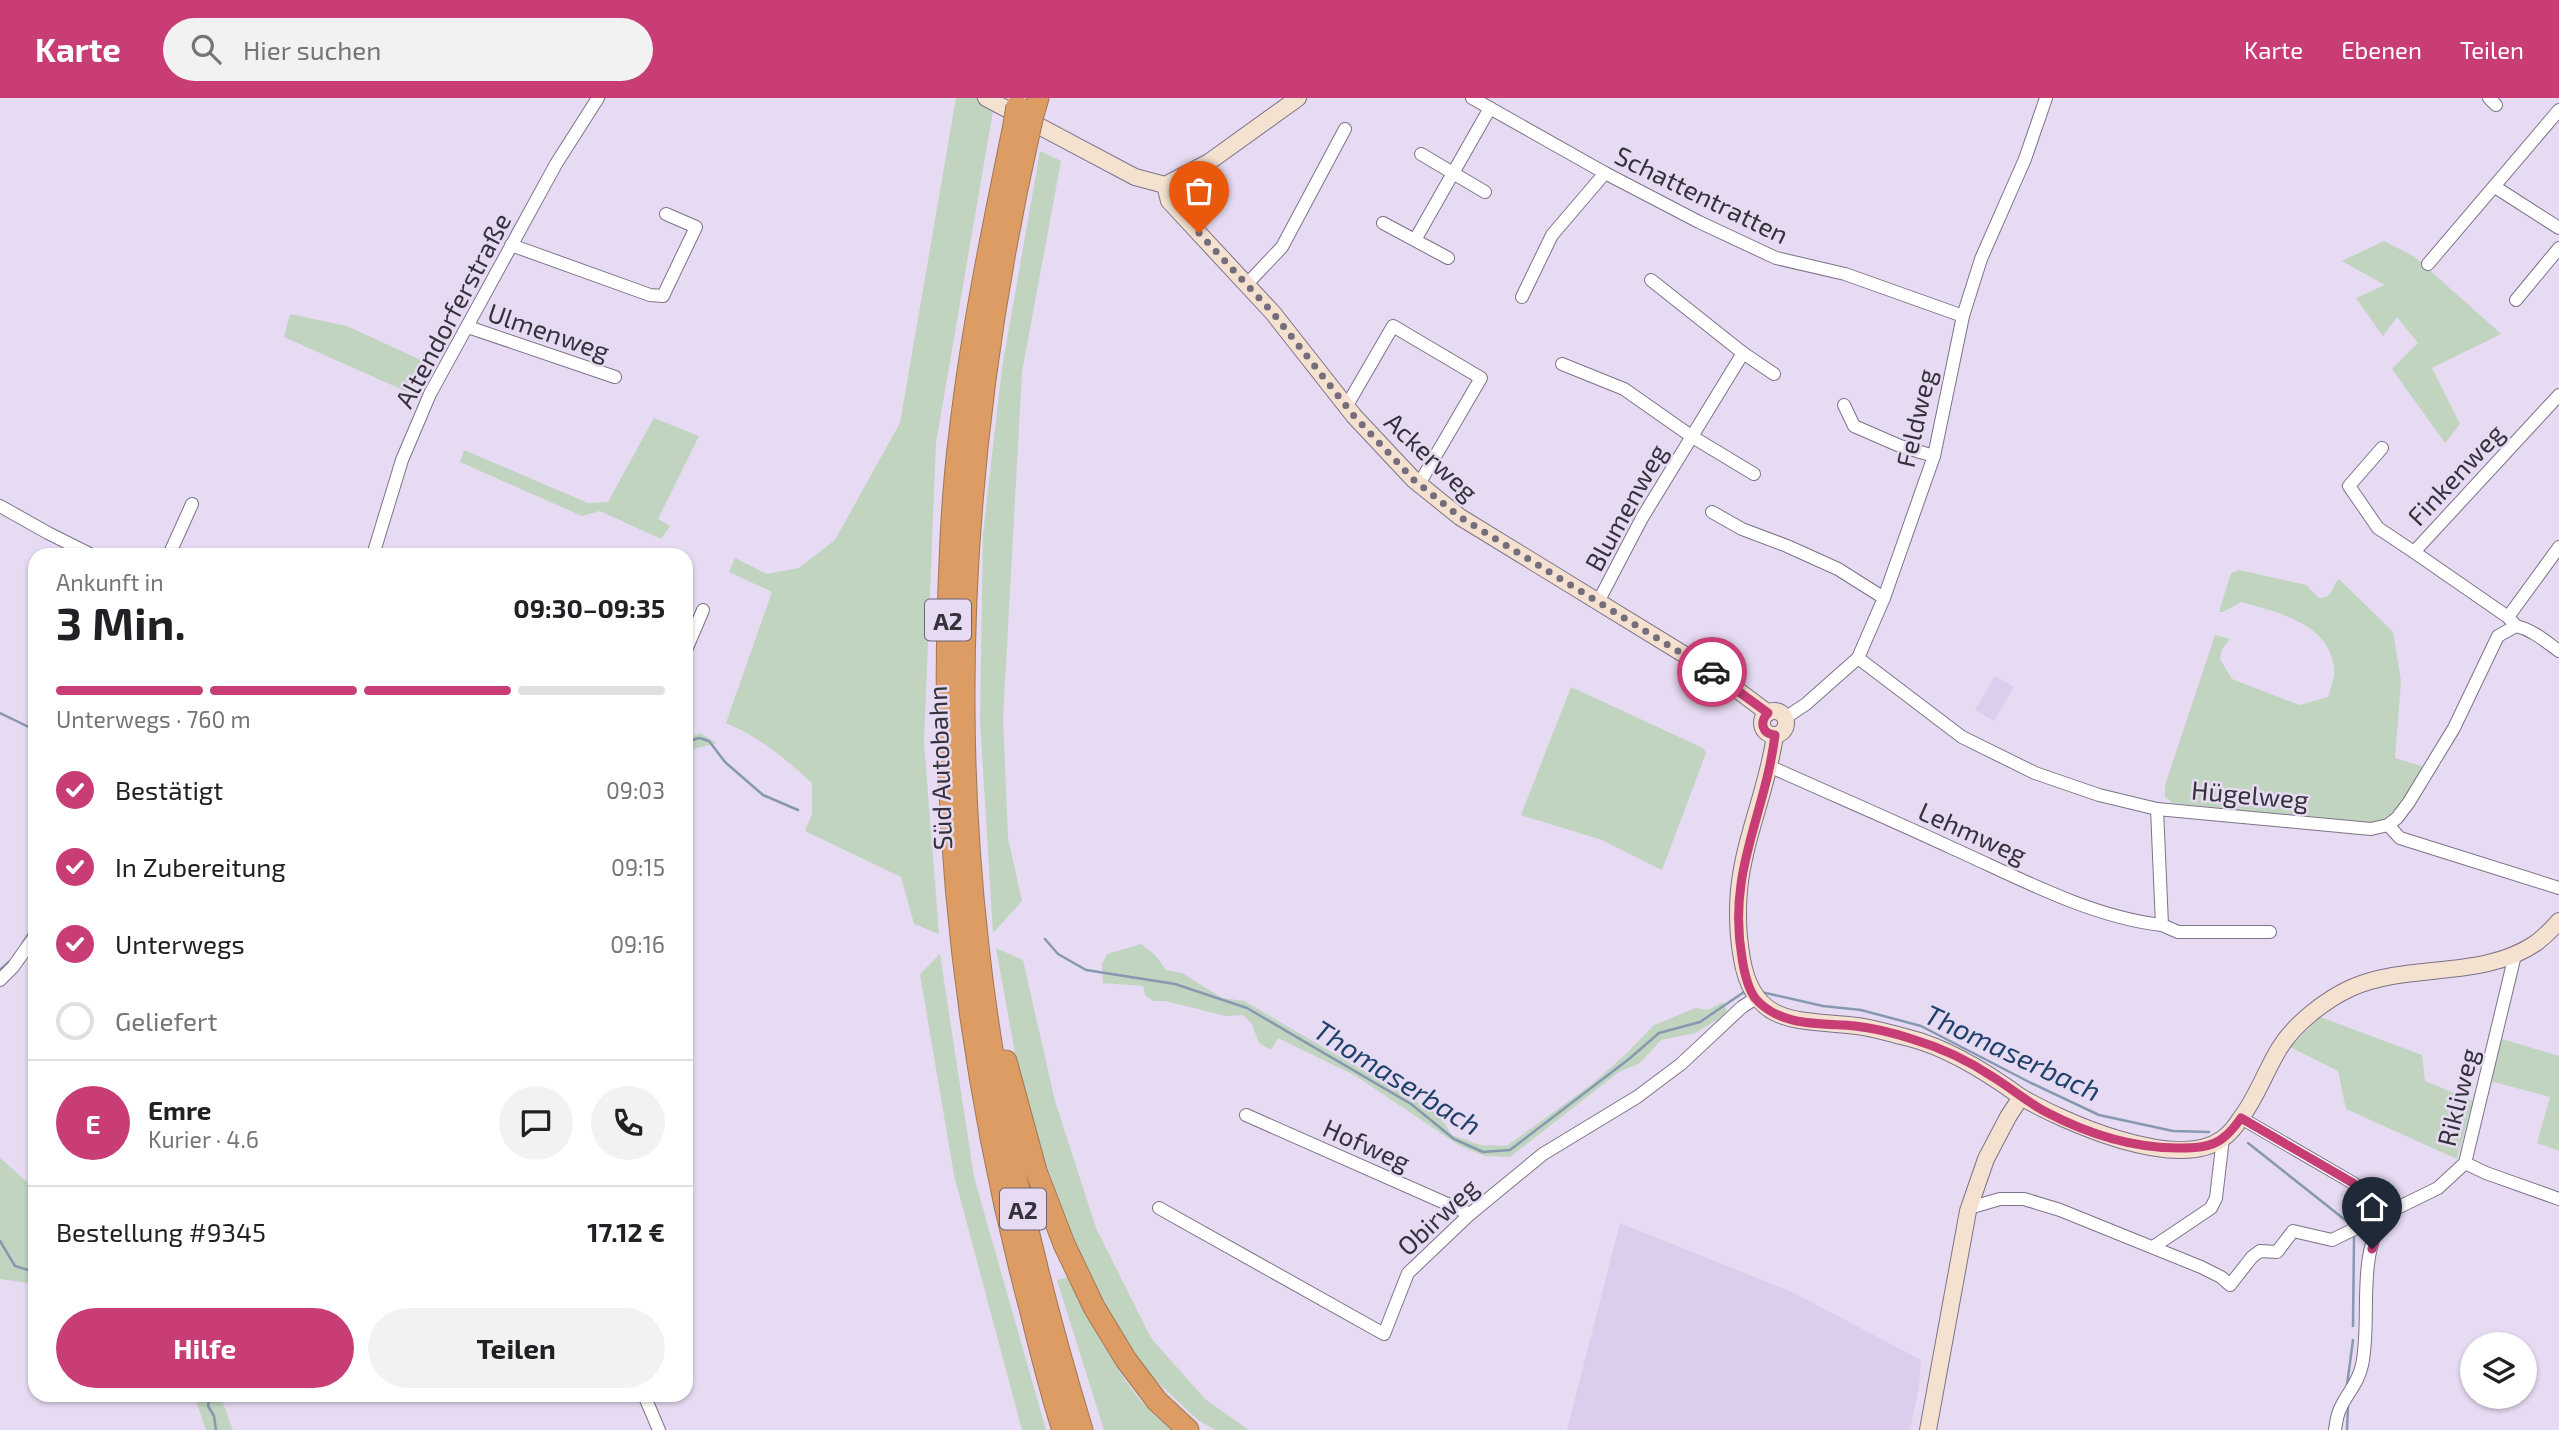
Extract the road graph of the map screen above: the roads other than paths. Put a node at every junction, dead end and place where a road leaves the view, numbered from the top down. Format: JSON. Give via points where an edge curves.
{"nodes":[{"id":1,"x":598,"y":98,"type":"edge"},
{"id":2,"x":986,"y":98,"type":"edge"},
{"id":3,"x":1298,"y":98,"type":"edge"},
{"id":4,"x":1472,"y":98,"type":"edge"},
{"id":5,"x":2046,"y":98,"type":"edge"},
{"id":6,"x":1490,"y":108,"type":"junction"},
{"id":7,"x":2559,"y":110,"type":"edge"},
{"id":8,"x":1025,"y":112,"type":"edge"},
{"id":9,"x":1345,"y":129,"type":"dead end"},
{"id":10,"x":1420,"y":155,"type":"dead end"},
{"id":11,"x":1453,"y":173,"type":"junction"},
{"id":12,"x":1605,"y":173,"type":"junction"},
{"id":13,"x":1166,"y":185,"type":"junction"},
{"id":14,"x":2495,"y":187,"type":"junction"},
{"id":15,"x":1485,"y":192,"type":"dead end"},
{"id":16,"x":666,"y":214,"type":"dead end"},
{"id":17,"x":1383,"y":223,"type":"dead end"},
{"id":18,"x":2559,"y":228,"type":"edge"},
{"id":19,"x":1415,"y":240,"type":"junction"},
{"id":20,"x":511,"y":245,"type":"junction"},
{"id":21,"x":2559,"y":248,"type":"edge"},
{"id":22,"x":1448,"y":258,"type":"dead end"},
{"id":23,"x":2428,"y":264,"type":"dead end"},
{"id":24,"x":1651,"y":280,"type":"dead end"},
{"id":25,"x":1247,"y":284,"type":"junction"},
{"id":26,"x":1522,"y":298,"type":"dead end"},
{"id":27,"x":2516,"y":300,"type":"dead end"},
{"id":28,"x":1964,"y":316,"type":"junction"},
{"id":29,"x":468,"y":327,"type":"junction"},
{"id":30,"x":1742,"y":353,"type":"junction"},
{"id":31,"x":1562,"y":364,"type":"dead end"},
{"id":32,"x":1774,"y":374,"type":"dead end"},
{"id":33,"x":615,"y":377,"type":"dead end"},
{"id":34,"x":2559,"y":395,"type":"edge"},
{"id":35,"x":1844,"y":405,"type":"dead end"},
{"id":36,"x":1346,"y":407,"type":"junction"},
{"id":37,"x":1691,"y":436,"type":"junction"},
{"id":38,"x":2382,"y":448,"type":"dead end"},
{"id":39,"x":1934,"y":456,"type":"junction"},
{"id":40,"x":1754,"y":474,"type":"dead end"},
{"id":41,"x":1419,"y":484,"type":"junction"},
{"id":42,"x":192,"y":504,"type":"dead end"},
{"id":43,"x":0,"y":506,"type":"edge"},
{"id":44,"x":1712,"y":512,"type":"dead end"},
{"id":45,"x":2559,"y":547,"type":"edge"},
{"id":46,"x":78,"y":548,"type":"edge"},
{"id":47,"x":172,"y":548,"type":"edge"},
{"id":48,"x":375,"y":548,"type":"edge"},
{"id":49,"x":2414,"y":552,"type":"junction"},
{"id":50,"x":1884,"y":598,"type":"junction"},
{"id":51,"x":1598,"y":601,"type":"junction"},
{"id":52,"x":703,"y":610,"type":"dead end"},
{"id":53,"x":2512,"y":622,"type":"junction"},
{"id":54,"x":693,"y":634,"type":"edge"},
{"id":55,"x":2559,"y":651,"type":"edge"},
{"id":56,"x":1858,"y":658,"type":"junction"},
{"id":57,"x":1768,"y":713,"type":"junction"},
{"id":58,"x":1785,"y":718,"type":"junction"},
{"id":59,"x":1775,"y":735,"type":"junction"},
{"id":60,"x":1771,"y":767,"type":"junction"},
{"id":61,"x":2157,"y":808,"type":"junction"},
{"id":62,"x":2388,"y":825,"type":"junction"},
{"id":63,"x":2559,"y":888,"type":"edge"},
{"id":64,"x":2559,"y":921,"type":"edge"},
{"id":65,"x":2162,"y":925,"type":"junction"},
{"id":66,"x":2270,"y":932,"type":"dead end"},
{"id":67,"x":28,"y":946,"type":"edge"},
{"id":68,"x":2515,"y":955,"type":"junction"},
{"id":69,"x":0,"y":980,"type":"edge"},
{"id":70,"x":983,"y":983,"type":"junction"},
{"id":71,"x":1756,"y":998,"type":"junction"},
{"id":72,"x":2021,"y":1097,"type":"junction"},
{"id":73,"x":1246,"y":1115,"type":"dead end"},
{"id":74,"x":2241,"y":1118,"type":"junction"},
{"id":75,"x":2223,"y":1138,"type":"junction"},
{"id":76,"x":2465,"y":1163,"type":"junction"},
{"id":77,"x":2559,"y":1199,"type":"edge"},
{"id":78,"x":1159,"y":1208,"type":"dead end"},
{"id":79,"x":1969,"y":1208,"type":"junction"},
{"id":80,"x":2390,"y":1213,"type":"junction"},
{"id":81,"x":1469,"y":1214,"type":"junction"},
{"id":82,"x":2153,"y":1247,"type":"junction"},
{"id":83,"x":647,"y":1402,"type":"edge"},
{"id":84,"x":659,"y":1430,"type":"edge"},
{"id":85,"x":1063,"y":1430,"type":"edge"},
{"id":86,"x":1082,"y":1430,"type":"edge"},
{"id":87,"x":1188,"y":1430,"type":"edge"},
{"id":88,"x":1928,"y":1430,"type":"edge"},
{"id":89,"x":2335,"y":1430,"type":"edge"}],
"edges":[{"from":1,"to":20,"type":"street","name":"Altendorferstraße"},
{"from":2,"to":13,"type":"street","via":[[1135,177]]},
{"from":3,"to":13,"type":"street","via":[[1209,162]]},
{"from":4,"to":6,"type":"street","name":"Schattentratten"},
{"from":5,"to":28,"type":"street","name":"Feldweg","via":[[1981,259]]},
{"from":6,"to":11,"type":"street"},
{"from":6,"to":12,"type":"street","name":"Schattentratten"},
{"from":7,"to":14,"type":"street"},
{"from":8,"to":70,"type":"highway","name":"Süd Autobahn","number":"A2","via":[[976,439],[967,556],[966,795]]},
{"from":8,"to":85,"type":"highway","name":"Süd Autobahn","number":"A2","via":[[979,293],[959,434],[950,555],[948,781],[967,993],[986,1118],[1009,1228]]},
{"from":9,"to":25,"type":"street","via":[[1282,247]]},
{"from":10,"to":11,"type":"street"},
{"from":11,"to":15,"type":"street"},
{"from":11,"to":19,"type":"street"},
{"from":12,"to":26,"type":"street","via":[[1552,235]]},
{"from":12,"to":28,"type":"street","name":"Schattentratten","via":[[1776,258],[1845,274]]},
{"from":13,"to":25,"type":"street","name":"Ackerweg","via":[[1169,201]]},
{"from":14,"to":18,"type":"street"},
{"from":14,"to":23,"type":"street"},
{"from":16,"to":20,"type":"street","via":[[696,227],[663,296]]},
{"from":17,"to":19,"type":"street"},
{"from":19,"to":22,"type":"street"},
{"from":20,"to":29,"type":"street","name":"Altendorferstraße"},
{"from":21,"to":27,"type":"street"},
{"from":24,"to":30,"type":"street"},
{"from":25,"to":36,"type":"street","name":"Ackerweg"},
{"from":28,"to":39,"type":"street","name":"Feldweg"},
{"from":29,"to":33,"type":"street","name":"Ulmenweg"},
{"from":29,"to":48,"type":"street","name":"Altendorferstraße","via":[[430,394],[406,451]]},
{"from":30,"to":32,"type":"street"},
{"from":30,"to":37,"type":"street","name":"Blumenweg"},
{"from":31,"to":37,"type":"street","name":"Blumenweg","via":[[1624,389]]},
{"from":34,"to":49,"type":"street","name":"Finkenweg"},
{"from":35,"to":39,"type":"street","via":[[1854,426]]},
{"from":36,"to":41,"type":"street","name":"Ackerweg"},
{"from":36,"to":41,"type":"street","via":[[1393,326],[1481,378]]},
{"from":37,"to":40,"type":"street","name":"Blumenweg"},
{"from":37,"to":51,"type":"street","name":"Blumenweg"},
{"from":38,"to":49,"type":"street","via":[[2349,486],[2378,527]]},
{"from":39,"to":50,"type":"street","name":"Feldweg"},
{"from":41,"to":51,"type":"street","name":"Ackerweg","via":[[1460,517]]},
{"from":42,"to":47,"type":"street"},
{"from":43,"to":46,"type":"street"},
{"from":44,"to":50,"type":"street","via":[[1838,569]]},
{"from":45,"to":53,"type":"street"},
{"from":49,"to":53,"type":"street","name":"Finkenweg"},
{"from":50,"to":56,"type":"street","name":"Feldweg"},
{"from":51,"to":57,"type":"street","name":"Ackerweg","via":[[1716,674]]},
{"from":52,"to":54,"type":"street"},
{"from":53,"to":55,"type":"street"},
{"from":53,"to":62,"type":"street","via":[[2498,636],[2429,773]]},
{"from":56,"to":58,"type":"street","name":"Feldweg"},
{"from":56,"to":61,"type":"street","name":"Hügelweg","via":[[1962,737],[2035,773]]},
{"from":57,"to":58,"type":"street"},
{"from":57,"to":59,"type":"street","via":[[1763,728]]},
{"from":58,"to":59,"type":"street","via":[[1785,729]]},
{"from":59,"to":60,"type":"street"},
{"from":60,"to":65,"type":"street","name":"Lehmweg","via":[[2030,883],[2093,908]]},
{"from":60,"to":71,"type":"street","via":[[1748,841],[1739,890],[1740,946],[1748,984]]},
{"from":61,"to":62,"type":"street","name":"Hügelweg","via":[[2371,829]]},
{"from":61,"to":65,"type":"street"},
{"from":62,"to":63,"type":"street","via":[[2400,838]]},
{"from":64,"to":68,"type":"street","via":[[2537,943]]},
{"from":65,"to":66,"type":"street","name":"Lehmweg","via":[[2178,932]]},
{"from":67,"to":69,"type":"street"},
{"from":68,"to":74,"type":"street","via":[[2385,975],[2339,993],[2280,1046]]},
{"from":68,"to":76,"type":"street","name":"Rikliweg"},
{"from":70,"to":86,"type":"highway","name":"Süd Autobahn","number":"A2","via":[[1027,1228]]},
{"from":70,"to":87,"type":"highway","via":[[997,1015],[1036,1171],[1064,1244],[1126,1360],[1157,1401]]},
{"from":71,"to":72,"type":"street","via":[[1778,1015],[1807,1023],[1858,1026],[1912,1039],[1975,1066]]},
{"from":71,"to":81,"type":"street","name":"Obirweg","via":[[1681,1064],[1637,1097],[1543,1154]]},
{"from":72,"to":75,"type":"street","via":[[2066,1121],[2129,1143],[2193,1148]]},
{"from":72,"to":79,"type":"street","via":[[1986,1159]]},
{"from":73,"to":81,"type":"street","name":"Hofweg"},
{"from":74,"to":75,"type":"street"},
{"from":74,"to":80,"type":"street","via":[[2353,1183]]},
{"from":75,"to":82,"type":"street","via":[[2211,1208]]},
{"from":76,"to":77,"type":"street"},
{"from":76,"to":80,"type":"street","name":"Rikliweg","via":[[2438,1188]]},
{"from":78,"to":81,"type":"street","name":"Obirweg","via":[[1384,1334],[1408,1273]]},
{"from":79,"to":82,"type":"street","via":[[2000,1199],[2024,1199]]},
{"from":79,"to":88,"type":"street"},
{"from":80,"to":82,"type":"street","name":"Rikliweg","via":[[2332,1240],[2293,1231],[2277,1252],[2260,1251],[2230,1285],[2202,1267]]},
{"from":80,"to":89,"type":"street","via":[[2375,1234],[2368,1264],[2362,1364]]},
{"from":83,"to":84,"type":"street"}]}
